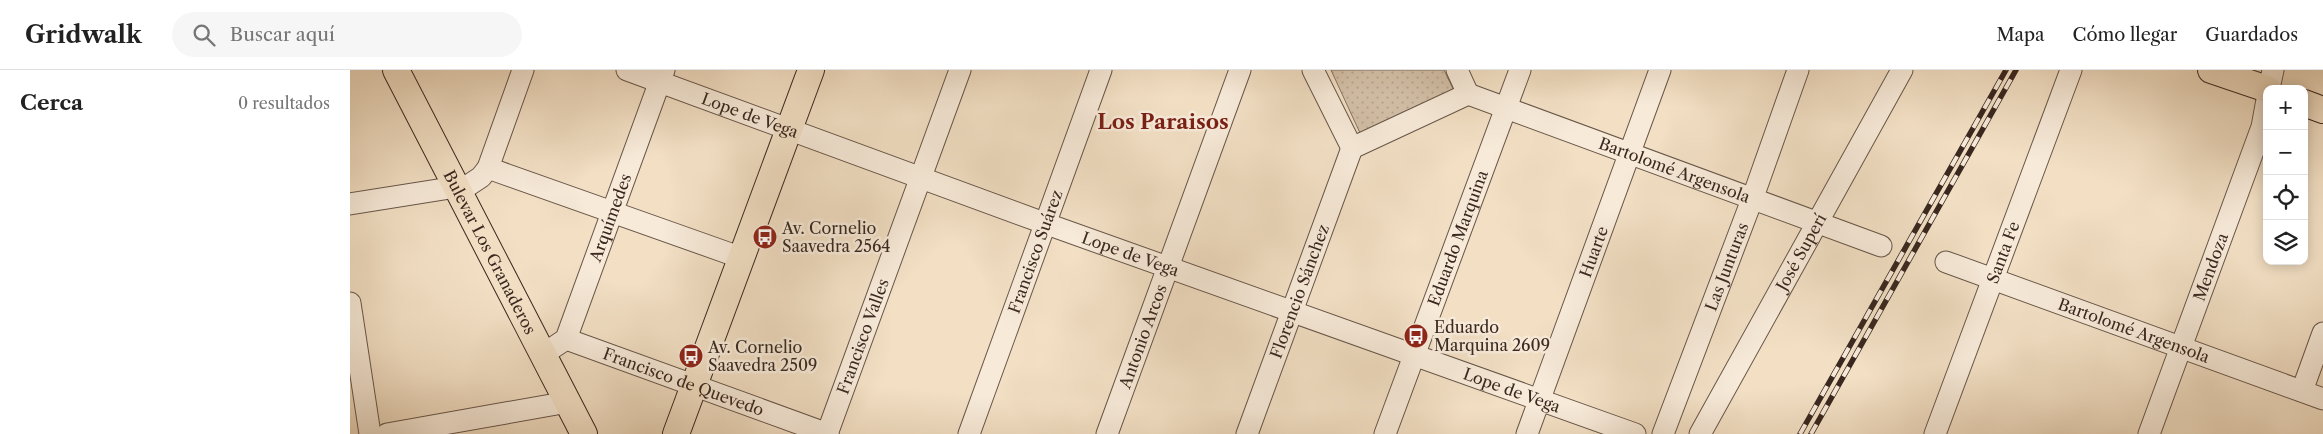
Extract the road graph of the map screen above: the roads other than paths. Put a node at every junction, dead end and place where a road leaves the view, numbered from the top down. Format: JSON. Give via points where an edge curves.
{"nodes":[{"id":1,"x":396,"y":70,"type":"edge"},
{"id":2,"x":523,"y":70,"type":"edge"},
{"id":3,"x":627,"y":70,"type":"edge"},
{"id":4,"x":811,"y":70,"type":"edge"},
{"id":5,"x":960,"y":70,"type":"edge"},
{"id":6,"x":1101,"y":70,"type":"edge"},
{"id":7,"x":1240,"y":70,"type":"edge"},
{"id":8,"x":1313,"y":70,"type":"edge"},
{"id":9,"x":1457,"y":70,"type":"edge"},
{"id":10,"x":1520,"y":70,"type":"edge"},
{"id":11,"x":1660,"y":70,"type":"edge"},
{"id":12,"x":1798,"y":70,"type":"edge"},
{"id":13,"x":1902,"y":70,"type":"edge"},
{"id":14,"x":2071,"y":70,"type":"edge"},
{"id":15,"x":2211,"y":70,"type":"edge"},
{"id":16,"x":2273,"y":70,"type":"edge"},
{"id":17,"x":662,"y":76,"type":"edge"},
{"id":18,"x":2269,"y":85,"type":"edge"},
{"id":19,"x":2263,"y":87,"type":"edge"},
{"id":20,"x":1468,"y":94,"type":"junction"},
{"id":21,"x":2308,"y":104,"type":"edge"},
{"id":22,"x":1506,"y":109,"type":"junction"},
{"id":23,"x":2323,"y":110,"type":"edge"},
{"id":24,"x":2263,"y":122,"type":"edge"},
{"id":25,"x":789,"y":129,"type":"junction"},
{"id":26,"x":1352,"y":148,"type":"junction"},
{"id":27,"x":1631,"y":152,"type":"junction"},
{"id":28,"x":488,"y":168,"type":"junction"},
{"id":29,"x":921,"y":176,"type":"junction"},
{"id":30,"x":456,"y":187,"type":"junction"},
{"id":31,"x":1753,"y":197,"type":"junction"},
{"id":32,"x":350,"y":204,"type":"edge"},
{"id":33,"x":614,"y":211,"type":"junction"},
{"id":34,"x":1044,"y":222,"type":"junction"},
{"id":35,"x":1816,"y":222,"type":"junction"},
{"id":36,"x":1881,"y":246,"type":"dead end"},
{"id":37,"x":742,"y":258,"type":"junction"},
{"id":38,"x":1946,"y":262,"type":"dead end"},
{"id":39,"x":1168,"y":266,"type":"junction"},
{"id":40,"x":1993,"y":279,"type":"junction"},
{"id":41,"x":1292,"y":311,"type":"junction"},
{"id":42,"x":351,"y":317,"type":"edge"},
{"id":43,"x":2323,"y":333,"type":"edge"},
{"id":44,"x":566,"y":339,"type":"junction"},
{"id":45,"x":2181,"y":348,"type":"junction"},
{"id":46,"x":1414,"y":353,"type":"junction"},
{"id":47,"x":542,"y":355,"type":"junction"},
{"id":48,"x":694,"y":385,"type":"junction"},
{"id":49,"x":2302,"y":391,"type":"junction"},
{"id":50,"x":1540,"y":399,"type":"junction"},
{"id":51,"x":2323,"y":399,"type":"edge"},
{"id":52,"x":568,"y":402,"type":"junction"},
{"id":53,"x":370,"y":434,"type":"edge"},
{"id":54,"x":387,"y":434,"type":"edge"},
{"id":55,"x":584,"y":434,"type":"edge"},
{"id":56,"x":676,"y":434,"type":"edge"},
{"id":57,"x":828,"y":434,"type":"edge"},
{"id":58,"x":969,"y":434,"type":"edge"},
{"id":59,"x":1107,"y":434,"type":"edge"},
{"id":60,"x":1247,"y":434,"type":"edge"},
{"id":61,"x":1385,"y":434,"type":"edge"},
{"id":62,"x":1527,"y":434,"type":"edge"},
{"id":63,"x":1635,"y":434,"type":"edge"},
{"id":64,"x":1663,"y":434,"type":"edge"},
{"id":65,"x":1700,"y":434,"type":"edge"},
{"id":66,"x":1935,"y":434,"type":"edge"},
{"id":67,"x":2149,"y":434,"type":"edge"}],
"edges":[{"from":1,"to":30,"type":"main road","name":"Bulevar Los Granaderos"},
{"from":2,"to":28,"type":"street"},
{"from":3,"to":17,"type":"street","name":"Lope de Vega"},
{"from":4,"to":25,"type":"main road"},
{"from":5,"to":29,"type":"street","name":"Francisco Valles"},
{"from":6,"to":34,"type":"street","name":"Francisco Suárez"},
{"from":7,"to":39,"type":"street","name":"Antonio Arcos"},
{"from":8,"to":26,"type":"street"},
{"from":9,"to":20,"type":"street"},
{"from":10,"to":22,"type":"street","name":"Eduardo Marquina"},
{"from":11,"to":27,"type":"street","name":"Huarte"},
{"from":12,"to":31,"type":"street","name":"Las Junturas"},
{"from":13,"to":35,"type":"street","name":"José Superí"},
{"from":14,"to":40,"type":"street","name":"Santa Fe"},
{"from":15,"to":19,"type":"main road"},
{"from":16,"to":18,"type":"street"},
{"from":17,"to":25,"type":"street","name":"Lope de Vega"},
{"from":17,"to":33,"type":"street","name":"Arquímedes"},
{"from":20,"to":22,"type":"street","name":"Bartolomé Argensola"},
{"from":20,"to":26,"type":"street"},
{"from":21,"to":23,"type":"main road"},
{"from":22,"to":27,"type":"street","name":"Bartolomé Argensola"},
{"from":22,"to":46,"type":"street","name":"Eduardo Marquina"},
{"from":24,"to":45,"type":"street","name":"Mendoza"},
{"from":25,"to":29,"type":"street","name":"Lope de Vega"},
{"from":25,"to":37,"type":"main road"},
{"from":26,"to":41,"type":"street","name":"Florencio Sánchez"},
{"from":27,"to":31,"type":"street","name":"Bartolomé Argensola"},
{"from":27,"to":50,"type":"street","name":"Huarte"},
{"from":28,"to":30,"type":"street","via":[[475,182]]},
{"from":28,"to":33,"type":"street"},
{"from":29,"to":34,"type":"street","name":"Lope de Vega"},
{"from":29,"to":57,"type":"street","name":"Francisco Valles"},
{"from":30,"to":32,"type":"street"},
{"from":30,"to":47,"type":"main road","name":"Bulevar Los Granaderos"},
{"from":31,"to":35,"type":"street","name":"Bartolomé Argensola"},
{"from":31,"to":64,"type":"street","name":"Las Junturas"},
{"from":33,"to":37,"type":"street"},
{"from":33,"to":44,"type":"street","name":"Arquímedes"},
{"from":34,"to":39,"type":"street","name":"Lope de Vega"},
{"from":34,"to":58,"type":"street","name":"Francisco Suárez"},
{"from":35,"to":36,"type":"street","name":"Bartolomé Argensola"},
{"from":35,"to":65,"type":"street","name":"José Superí"},
{"from":37,"to":48,"type":"main road"},
{"from":38,"to":40,"type":"street","name":"Bartolomé Argensola"},
{"from":39,"to":41,"type":"street","name":"Lope de Vega"},
{"from":39,"to":59,"type":"street","name":"Antonio Arcos"},
{"from":40,"to":45,"type":"street","name":"Bartolomé Argensola"},
{"from":40,"to":66,"type":"street","name":"Santa Fe"},
{"from":41,"to":46,"type":"street","name":"Lope de Vega"},
{"from":41,"to":60,"type":"street","name":"Florencio Sánchez"},
{"from":42,"to":53,"type":"street"},
{"from":43,"to":49,"type":"street"},
{"from":44,"to":47,"type":"street"},
{"from":44,"to":48,"type":"street","name":"Francisco de Quevedo"},
{"from":45,"to":49,"type":"street","name":"Bartolomé Argensola"},
{"from":45,"to":67,"type":"street","name":"Mendoza"},
{"from":46,"to":50,"type":"street","name":"Lope de Vega"},
{"from":46,"to":61,"type":"street","name":"Eduardo Marquina"},
{"from":47,"to":52,"type":"main road","name":"Bulevar Los Granaderos"},
{"from":48,"to":56,"type":"main road"},
{"from":48,"to":57,"type":"street","name":"Francisco de Quevedo"},
{"from":49,"to":51,"type":"street","name":"Bartolomé Argensola"},
{"from":50,"to":62,"type":"street","name":"Huarte"},
{"from":50,"to":63,"type":"street","name":"Lope de Vega"},
{"from":52,"to":54,"type":"street"},
{"from":52,"to":55,"type":"main road","name":"Bulevar Los Granaderos"}]}
